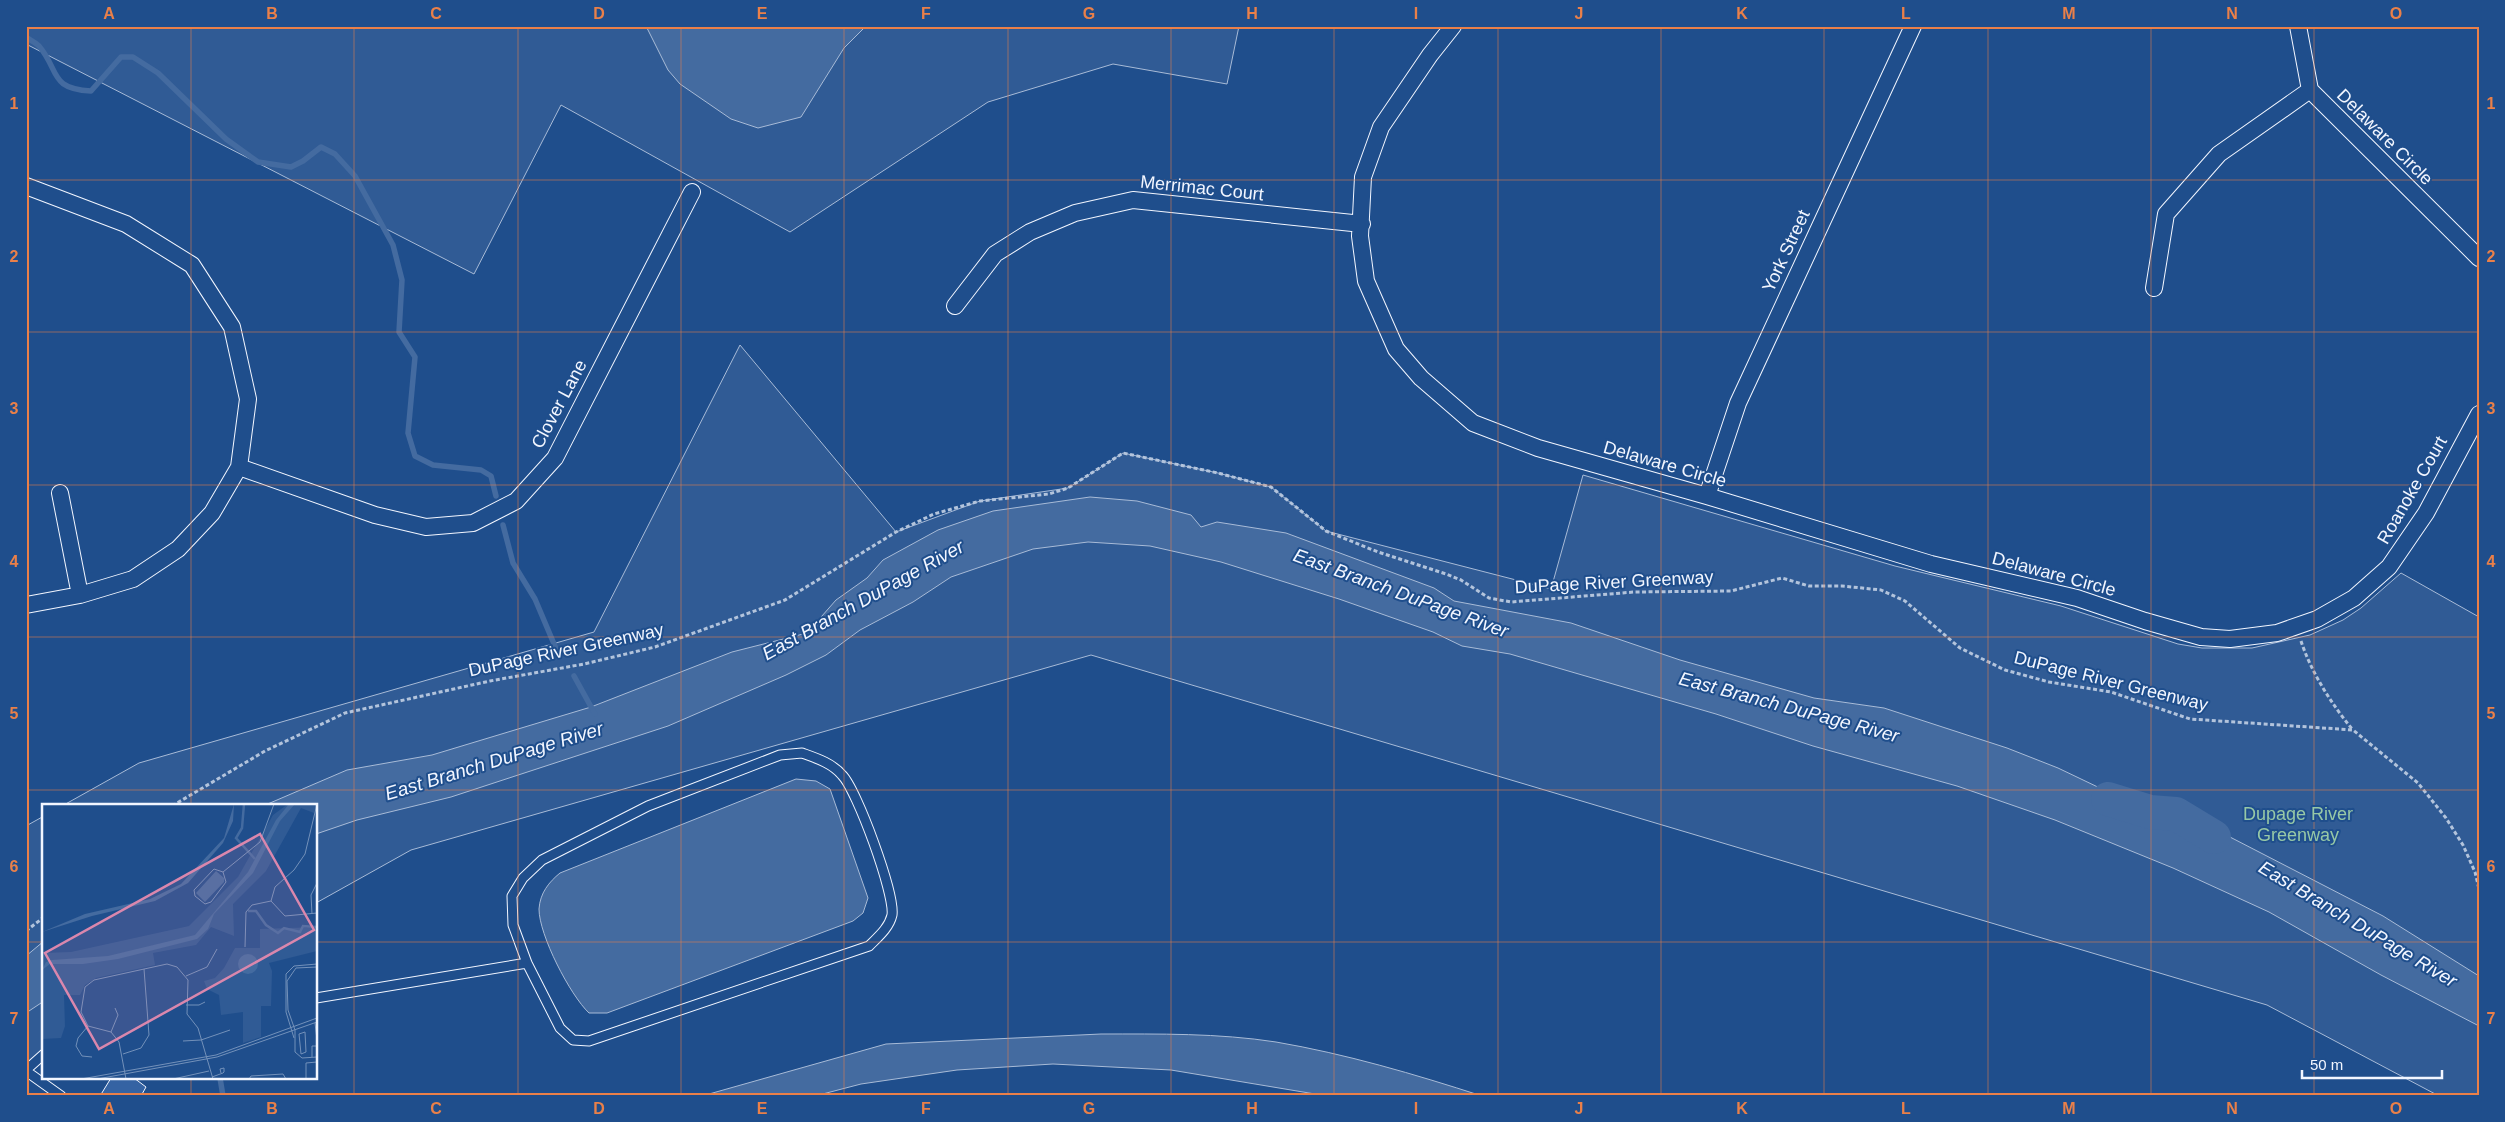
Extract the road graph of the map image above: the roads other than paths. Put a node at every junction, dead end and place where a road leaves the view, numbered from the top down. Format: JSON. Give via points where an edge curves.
{"nodes":[{"id":1,"x":1453,"y":26,"type":"edge"},
{"id":2,"x":1913,"y":26,"type":"edge"},
{"id":3,"x":2298,"y":26,"type":"edge"},
{"id":4,"x":2310,"y":90,"type":"junction"},
{"id":5,"x":26,"y":186,"type":"edge"},
{"id":6,"x":692,"y":192,"type":"dead end"},
{"id":7,"x":1362,"y":224,"type":"junction"},
{"id":8,"x":2479,"y":258,"type":"edge"},
{"id":9,"x":2154,"y":288,"type":"dead end"},
{"id":10,"x":955,"y":306,"type":"dead end"},
{"id":11,"x":2479,"y":414,"type":"edge"},
{"id":12,"x":239,"y":467,"type":"junction"},
{"id":13,"x":60,"y":492,"type":"dead end"},
{"id":14,"x":1707,"y":496,"type":"junction"},
{"id":15,"x":80,"y":595,"type":"junction"},
{"id":16,"x":26,"y":605,"type":"edge"},
{"id":17,"x":2296,"y":627,"type":"joint"},
{"id":18,"x":527,"y":963,"type":"junction"},
{"id":19,"x":318,"y":998,"type":"edge"},
{"id":20,"x":42,"y":1056,"type":"edge"},
{"id":21,"x":26,"y":1071,"type":"edge"},
{"id":22,"x":61,"y":1096,"type":"edge"}],
"edges":[{"from":1,"to":7,"type":"street","name":"Delaware Circle","via":[[1381,127],[1363,177]]},
{"from":2,"to":14,"type":"street","name":"York Street","via":[[1738,403]]},
{"from":3,"to":4,"type":"street","name":"Delaware Circle"},
{"from":4,"to":8,"type":"street","name":"Delaware Circle"},
{"from":4,"to":9,"type":"street","via":[[2219,154],[2166,214]]},
{"from":5,"to":12,"type":"street","via":[[126,224],[192,266],[232,327],[248,399]]},
{"from":6,"to":12,"type":"street","name":"Clover Lane","via":[[555,458],[516,501],[473,523],[426,527],[375,515]]},
{"from":7,"to":10,"type":"street","name":"Merrimac Court","via":[[1133,200],[1075,213],[1030,232],[994,254]]},
{"from":7,"to":14,"type":"street","name":"Delaware Circle","via":[[1360,236],[1366,281],[1396,349],[1421,378],[1473,423],[1538,448]]},
{"from":11,"to":17,"type":"street","name":"Roanoke Court","via":[[2426,513],[2389,567],[2354,598]]},
{"from":12,"to":15,"type":"street","via":[[212,513],[178,549],[133,579]]},
{"from":13,"to":15,"type":"street"},
{"from":14,"to":17,"type":"street","name":"Delaware Circle","via":[[1931,564],[2076,598],[2201,636],[2253,637]]},
{"from":15,"to":16,"type":"street"},
{"from":18,"to":18,"type":"lane","via":[[560,1028],[573,1040],[589,1041],[869,946],[884,932],[892,916],[890,893],[854,790],[842,774],[821,760],[802,753],[780,755],[648,806],[542,860],[522,878],[512,896],[513,925]]},
{"from":18,"to":19,"type":"lane"},
{"from":20,"to":21,"type":"lane"},
{"from":21,"to":22,"type":"lane"}]}
